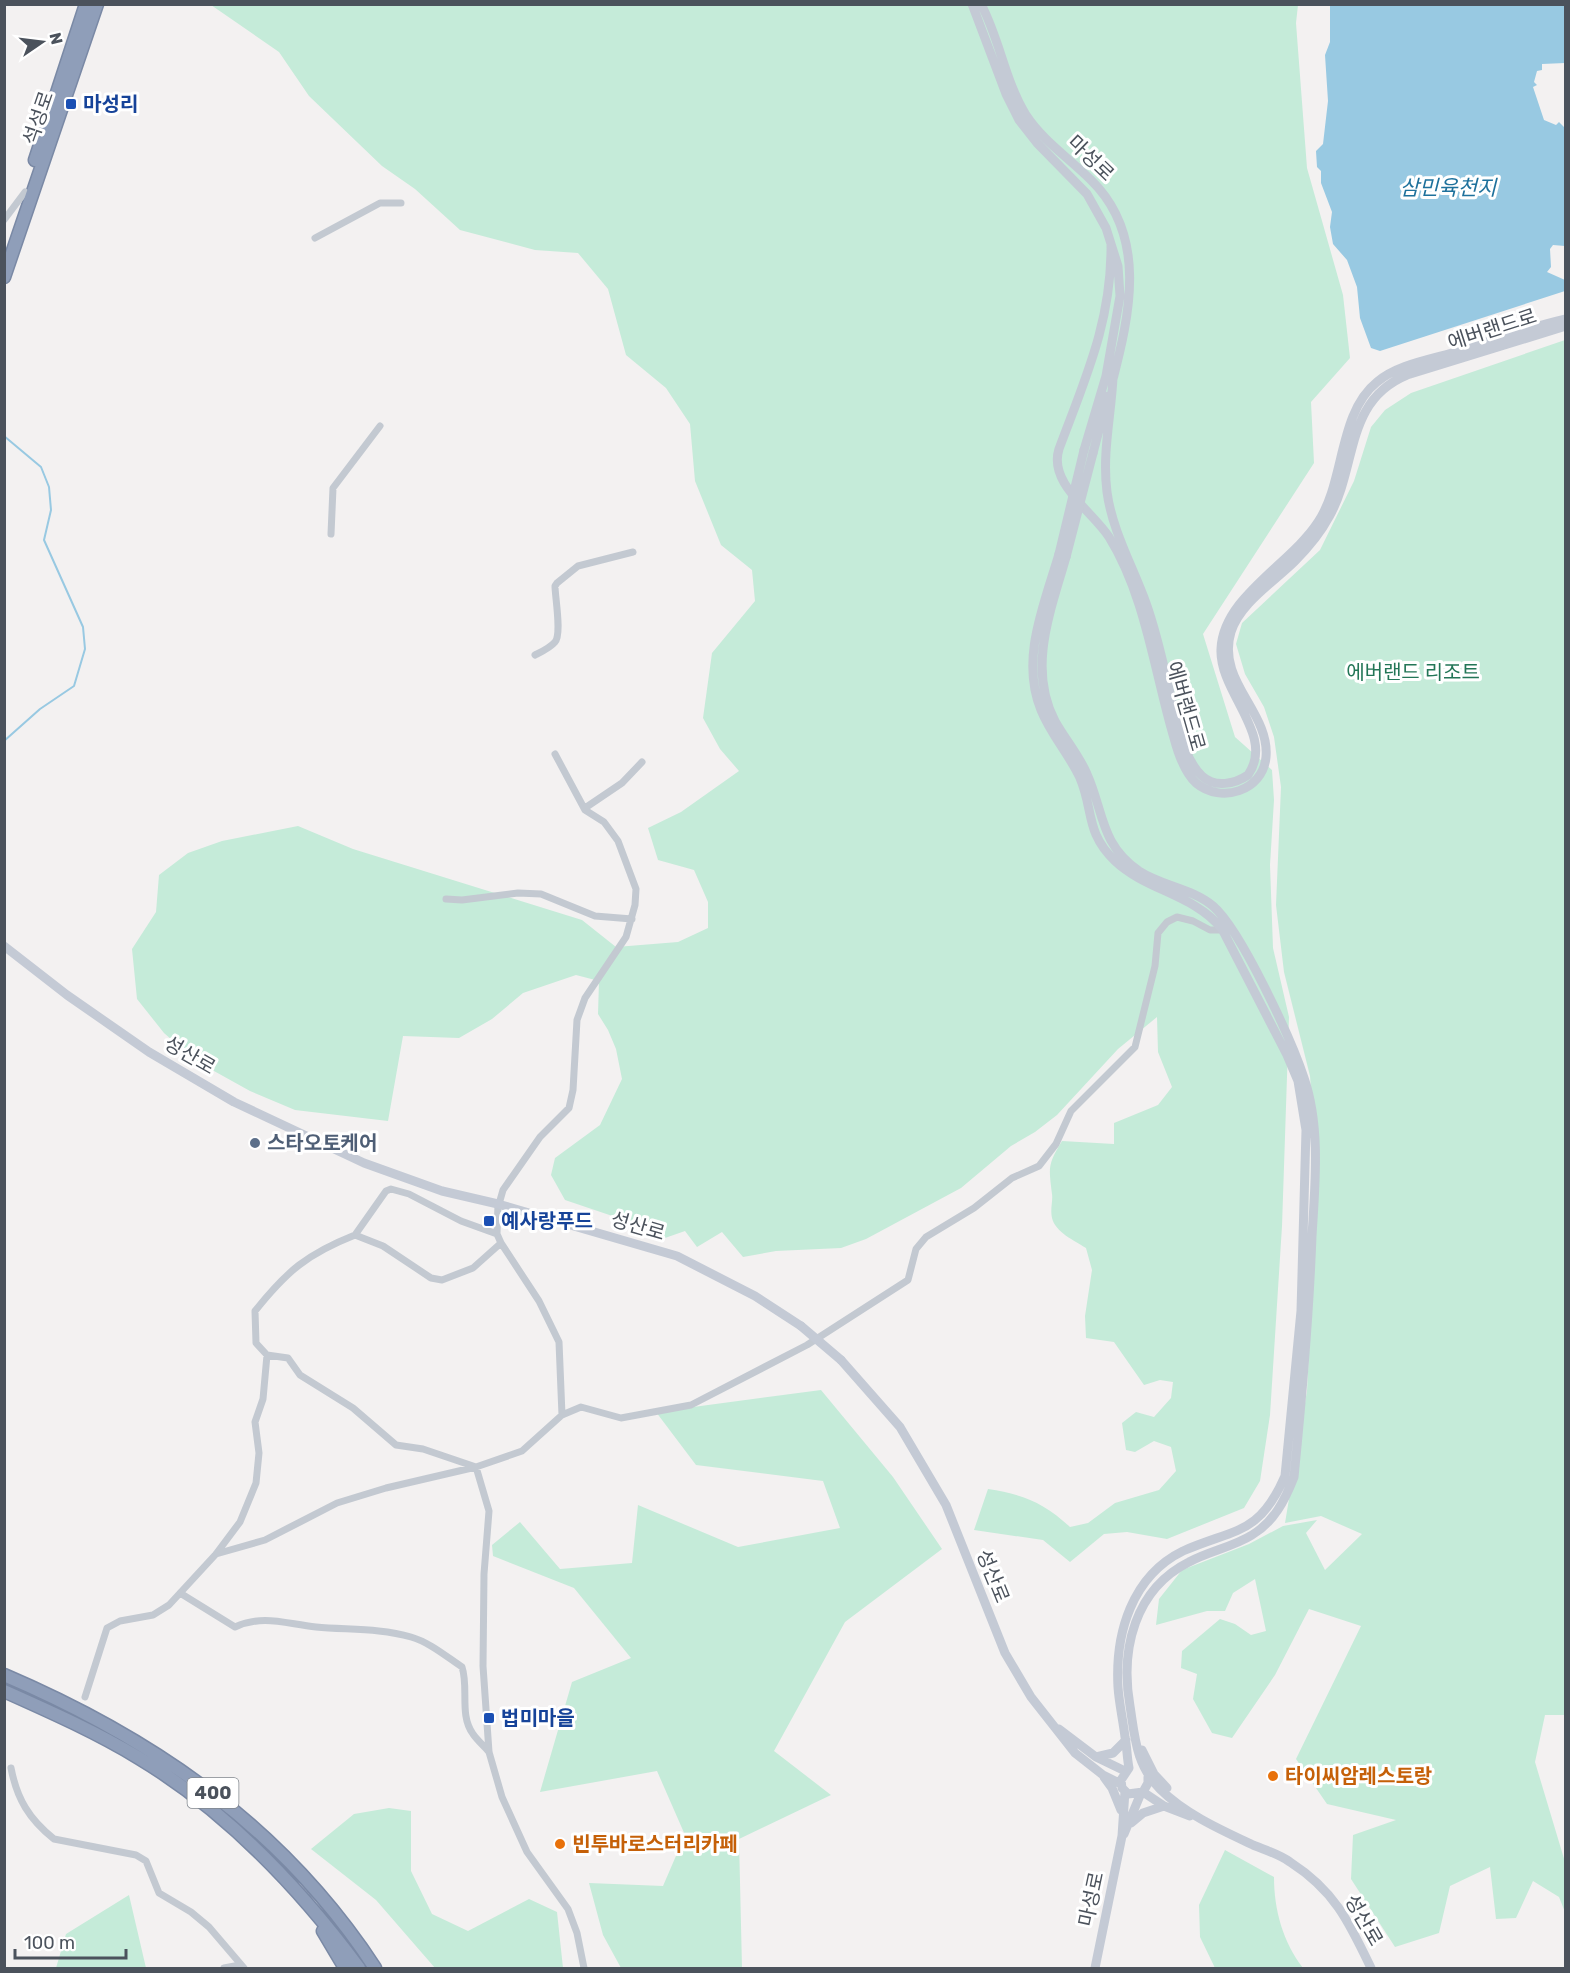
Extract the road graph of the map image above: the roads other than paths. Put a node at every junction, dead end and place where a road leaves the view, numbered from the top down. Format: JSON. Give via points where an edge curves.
{"nodes":[{"id":1,"x":86,"y":4,"type":"edge"},
{"id":2,"x":97,"y":4,"type":"edge"},
{"id":3,"x":972,"y":4,"type":"edge"},
{"id":4,"x":981,"y":4,"type":"edge"},
{"id":5,"x":26,"y":192,"type":"junction"},
{"id":6,"x":401,"y":203,"type":"dead end"},
{"id":7,"x":4,"y":220,"type":"edge"},
{"id":8,"x":315,"y":238,"type":"dead end"},
{"id":9,"x":1111,"y":244,"type":"junction"},
{"id":10,"x":4,"y":255,"type":"edge"},
{"id":11,"x":5,"y":275,"type":"edge"},
{"id":12,"x":1566,"y":319,"type":"edge"},
{"id":13,"x":1566,"y":326,"type":"edge"},
{"id":14,"x":1113,"y":378,"type":"junction"},
{"id":15,"x":380,"y":426,"type":"dead end"},
{"id":16,"x":1089,"y":452,"type":"junction"},
{"id":17,"x":331,"y":534,"type":"dead end"},
{"id":18,"x":633,"y":552,"type":"dead end"},
{"id":19,"x":1062,"y":556,"type":"junction"},
{"id":20,"x":535,"y":655,"type":"dead end"},
{"id":21,"x":555,"y":754,"type":"dead end"},
{"id":22,"x":642,"y":762,"type":"dead end"},
{"id":23,"x":585,"y":808,"type":"junction"},
{"id":24,"x":446,"y":899,"type":"dead end"},
{"id":25,"x":632,"y":920,"type":"junction"},
{"id":26,"x":1223,"y":930,"type":"junction"},
{"id":27,"x":4,"y":946,"type":"edge"},
{"id":28,"x":498,"y":1204,"type":"junction"},
{"id":29,"x":497,"y":1234,"type":"junction"},
{"id":30,"x":355,"y":1235,"type":"junction"},
{"id":31,"x":501,"y":1243,"type":"junction"},
{"id":32,"x":267,"y":1355,"type":"junction"},
{"id":33,"x":562,"y":1415,"type":"junction"},
{"id":34,"x":476,"y":1467,"type":"junction"},
{"id":35,"x":216,"y":1554,"type":"junction"},
{"id":36,"x":180,"y":1593,"type":"junction"},
{"id":37,"x":4,"y":1675,"type":"edge"},
{"id":38,"x":4,"y":1691,"type":"edge"},
{"id":39,"x":85,"y":1697,"type":"dead end"},
{"id":40,"x":1052,"y":1725,"type":"junction"},
{"id":41,"x":1130,"y":1738,"type":"junction"},
{"id":42,"x":489,"y":1752,"type":"junction"},
{"id":43,"x":1096,"y":1757,"type":"junction"},
{"id":44,"x":11,"y":1768,"type":"dead end"},
{"id":45,"x":1127,"y":1770,"type":"junction"},
{"id":46,"x":1145,"y":1773,"type":"junction"},
{"id":47,"x":1103,"y":1775,"type":"junction"},
{"id":48,"x":1123,"y":1788,"type":"junction"},
{"id":49,"x":1142,"y":1793,"type":"junction"},
{"id":50,"x":1164,"y":1806,"type":"junction"},
{"id":51,"x":1184,"y":1808,"type":"junction"},
{"id":52,"x":1201,"y":1819,"type":"junction"},
{"id":53,"x":1127,"y":1820,"type":"junction"},
{"id":54,"x":317,"y":1913,"type":"junction"},
{"id":55,"x":242,"y":1967,"type":"edge"},
{"id":56,"x":224,"y":1968,"type":"edge"},
{"id":57,"x":345,"y":1968,"type":"edge"},
{"id":58,"x":359,"y":1968,"type":"edge"},
{"id":59,"x":375,"y":1968,"type":"edge"},
{"id":60,"x":584,"y":1968,"type":"edge"},
{"id":61,"x":1095,"y":1968,"type":"edge"},
{"id":62,"x":1371,"y":1968,"type":"edge"}],
"edges":[{"from":1,"to":5,"type":"highway","name":"석성로"},
{"from":2,"to":11,"type":"highway","name":"석성로"},
{"from":3,"to":9,"type":"street","name":"마성로","via":[[1019,120],[1087,194]]},
{"from":4,"to":14,"type":"street","name":"마성로","via":[[1027,115],[1047,141],[1096,185],[1123,232],[1132,283]]},
{"from":5,"to":7,"type":"street"},
{"from":5,"to":10,"type":"highway","name":"석성로"},
{"from":6,"to":8,"type":"street","via":[[380,204]]},
{"from":9,"to":13,"type":"street","name":"에버랜드로","via":[[1110,283],[1101,334],[1059,449],[1057,465],[1061,478],[1102,528],[1119,557],[1145,625],[1178,753],[1193,780],[1213,792],[1247,789],[1261,775],[1266,760],[1261,729],[1230,665],[1229,644],[1234,625],[1245,609],[1303,553],[1326,523],[1359,424],[1372,399],[1388,384],[1407,375]]},
{"from":9,"to":16,"type":"street","name":"마성로","via":[[1120,276],[1120,296]]},
{"from":12,"to":14,"type":"street","name":"에버랜드로","via":[[1401,369],[1367,392],[1351,424],[1331,496],[1320,520],[1294,552],[1239,604],[1224,630],[1222,669],[1254,736],[1257,752],[1248,775],[1232,783],[1204,778],[1190,757],[1179,730],[1153,622],[1112,516],[1105,467]]},
{"from":14,"to":16,"type":"street","name":"마성로"},
{"from":15,"to":17,"type":"street","via":[[333,488]]},
{"from":16,"to":19,"type":"street","bridge":true},
{"from":18,"to":20,"type":"street","via":[[578,566],[557,582],[558,636]]},
{"from":19,"to":26,"type":"street","via":[[1037,628],[1033,674],[1041,710],[1080,779],[1096,838],[1132,875],[1197,905]]},
{"from":19,"to":41,"type":"street","via":[[1042,652],[1043,684],[1055,721],[1088,775],[1105,832],[1118,852],[1139,871],[1178,886],[1213,906],[1237,938],[1294,1051],[1310,1101],[1313,1130],[1315,1178],[1309,1312],[1294,1477],[1285,1501],[1253,1535],[1173,1570],[1156,1584],[1142,1604],[1126,1654]]},
{"from":21,"to":23,"type":"street"},
{"from":22,"to":23,"type":"street","via":[[622,783]]},
{"from":23,"to":25,"type":"street","via":[[603,822],[628,862],[636,889]]},
{"from":24,"to":25,"type":"street","via":[[541,894],[595,916]]},
{"from":25,"to":28,"type":"street","via":[[626,937],[585,998],[578,1020],[569,1108],[540,1137],[503,1190]]},
{"from":26,"to":33,"type":"street","via":[[1210,930],[1178,917],[1167,922],[1158,933],[1155,966],[1135,1047],[1071,1111],[1056,1144],[1039,1166],[1012,1178],[974,1208],[926,1237],[916,1249],[908,1280],[807,1345],[691,1405],[621,1418],[581,1407]]},
{"from":26,"to":41,"type":"street","via":[[1287,1054],[1302,1103],[1307,1179],[1292,1420],[1285,1476],[1264,1513],[1248,1527],[1163,1563],[1135,1596],[1118,1649],[1118,1688]]},
{"from":27,"to":28,"type":"street","name":"성산로","via":[[149,1052],[234,1102],[364,1163],[442,1191]]},
{"from":28,"to":29,"type":"street"},
{"from":28,"to":40,"type":"street","name":"성산로","bridge":true,"via":[[677,1256],[755,1296],[801,1326],[841,1360],[900,1427],[946,1504],[1005,1653]]},
{"from":29,"to":30,"type":"street","via":[[391,1189]]},
{"from":29,"to":31,"type":"street"},
{"from":30,"to":31,"type":"street","via":[[383,1246],[430,1278],[442,1280],[473,1268]]},
{"from":30,"to":32,"type":"street","via":[[306,1259],[283,1277],[255,1311],[256,1343]]},
{"from":31,"to":33,"type":"street","via":[[539,1301],[559,1342]]},
{"from":32,"to":34,"type":"street","via":[[288,1358],[300,1376],[353,1408],[396,1445],[423,1449]]},
{"from":32,"to":35,"type":"street","via":[[263,1399],[255,1422],[259,1453],[256,1483],[240,1522]]},
{"from":33,"to":34,"type":"street","via":[[522,1450]]},
{"from":34,"to":35,"type":"street","via":[[337,1503],[265,1540]]},
{"from":34,"to":42,"type":"street","via":[[489,1511],[483,1644]]},
{"from":35,"to":36,"type":"street"},
{"from":36,"to":39,"type":"street","via":[[153,1615],[120,1621],[107,1628]]},
{"from":36,"to":42,"type":"street","via":[[236,1628],[271,1619],[414,1637],[462,1667],[467,1721]]},
{"from":37,"to":59,"type":"highway","number":"400","via":[[110,1724],[200,1783],[261,1834],[300,1874],[343,1923]]},
{"from":38,"to":54,"type":"highway","number":"400","via":[[80,1725],[166,1777],[231,1827]]},
{"from":40,"to":43,"type":"street"},
{"from":40,"to":47,"type":"street","via":[[1075,1753]]},
{"from":41,"to":43,"type":"street","via":[[1113,1753]]},
{"from":41,"to":45,"type":"street"},
{"from":41,"to":46,"type":"street"},
{"from":41,"to":51,"type":"street"},
{"from":42,"to":60,"type":"street","via":[[502,1797],[527,1852],[568,1909]]},
{"from":43,"to":45,"type":"street"},
{"from":44,"to":55,"type":"street","via":[[16,1794],[46,1833],[54,1839],[136,1855],[146,1861],[159,1893],[209,1927]]},
{"from":45,"to":46,"type":"street"},
{"from":45,"to":48,"type":"street"},
{"from":46,"to":49,"type":"street","via":[[1148,1783]]},
{"from":46,"to":51,"type":"street"},
{"from":47,"to":48,"type":"street"},
{"from":47,"to":53,"type":"street"},
{"from":48,"to":49,"type":"street","via":[[1133,1795]]},
{"from":48,"to":53,"type":"street","name":"마성로"},
{"from":49,"to":50,"type":"street"},
{"from":49,"to":53,"type":"street"},
{"from":50,"to":52,"type":"street"},
{"from":50,"to":53,"type":"street"},
{"from":51,"to":52,"type":"street"},
{"from":52,"to":62,"type":"street","name":"성산로","via":[[1289,1861],[1320,1885],[1345,1914]]},
{"from":53,"to":61,"type":"street","name":"마성로"},
{"from":54,"to":57,"type":"highway","via":[[321,1929]]},
{"from":54,"to":58,"type":"highway","number":"400"},
{"from":55,"to":56,"type":"street"}]}
